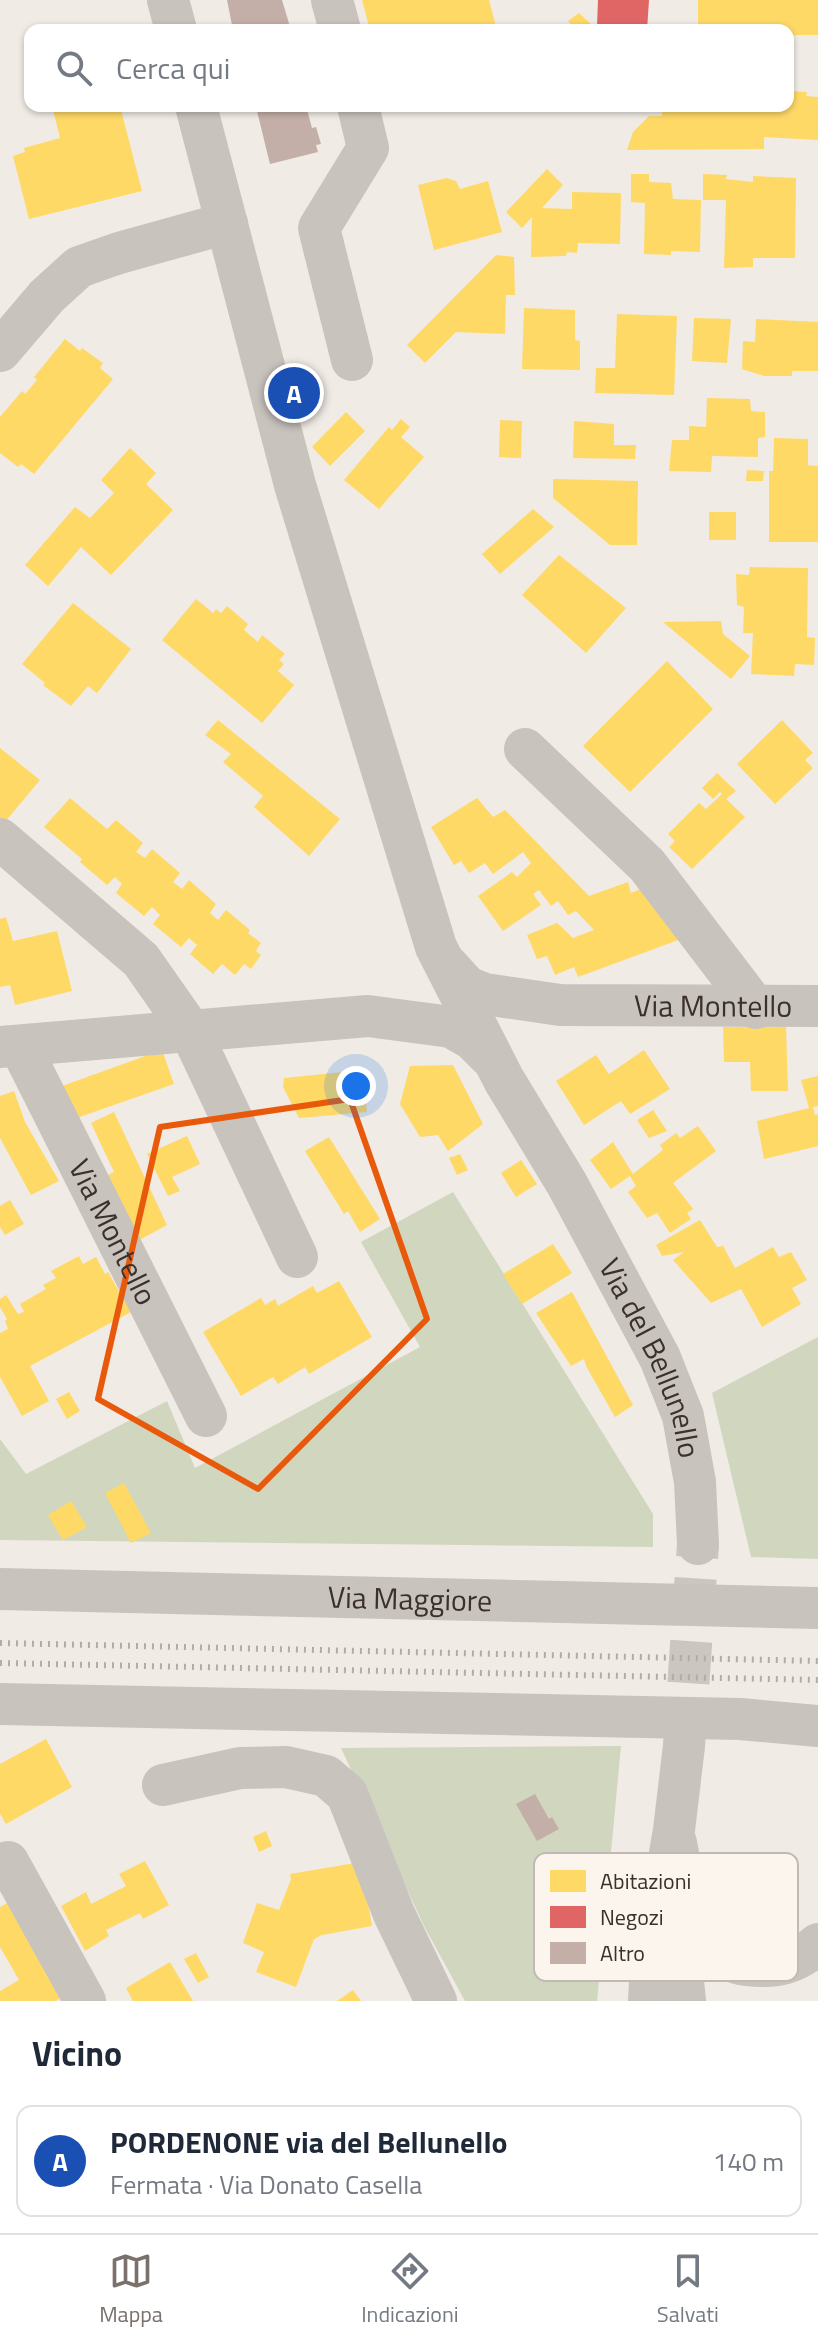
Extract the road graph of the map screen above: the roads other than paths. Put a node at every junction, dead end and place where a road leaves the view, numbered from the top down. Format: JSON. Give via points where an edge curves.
{"nodes":[{"id":1,"x":168,"y":0,"type":"edge"},
{"id":2,"x":332,"y":0,"type":"edge"},
{"id":3,"x":174,"y":24,"type":"edge"},
{"id":4,"x":338,"y":24,"type":"edge"},
{"id":5,"x":198,"y":112,"type":"edge"},
{"id":6,"x":359,"y":112,"type":"edge"},
{"id":7,"x":227,"y":223,"type":"junction"},
{"id":8,"x":0,"y":351,"type":"edge"},
{"id":9,"x":352,"y":360,"type":"dead end"},
{"id":10,"x":525,"y":749,"type":"dead end"},
{"id":11,"x":0,"y":839,"type":"edge"},
{"id":12,"x":440,"y":958,"type":"junction"},
{"id":13,"x":560,"y":1005,"type":"junction"},
{"id":14,"x":818,"y":1006,"type":"edge"},
{"id":15,"x":756,"y":1008,"type":"junction"},
{"id":16,"x":368,"y":1016,"type":"junction"},
{"id":17,"x":190,"y":1030,"type":"junction"},
{"id":18,"x":10,"y":1046,"type":"edge"},
{"id":19,"x":496,"y":1063,"type":"junction"},
{"id":20,"x":297,"y":1257,"type":"dead end"},
{"id":21,"x":206,"y":1416,"type":"dead end"},
{"id":22,"x":698,"y":1544,"type":"tunnel mouth"},
{"id":23,"x":0,"y":1589,"type":"edge"},
{"id":24,"x":818,"y":1608,"type":"edge"},
{"id":25,"x":0,"y":1704,"type":"edge"},
{"id":26,"x":818,"y":1726,"type":"edge"},
{"id":27,"x":684,"y":1746,"type":"tunnel mouth"},
{"id":28,"x":163,"y":1785,"type":"dead end"},
{"id":29,"x":676,"y":1845,"type":"junction"},
{"id":30,"x":674,"y":1853,"type":"edge"},
{"id":31,"x":676,"y":1853,"type":"edge"},
{"id":32,"x":678,"y":1853,"type":"edge"},
{"id":33,"x":8,"y":1862,"type":"dead end"},
{"id":34,"x":818,"y":1944,"type":"edge"},
{"id":35,"x":798,"y":1958,"type":"edge"},
{"id":36,"x":650,"y":1981,"type":"edge"},
{"id":37,"x":683,"y":1981,"type":"edge"},
{"id":38,"x":85,"y":2001,"type":"edge"},
{"id":39,"x":436,"y":2001,"type":"edge"},
{"id":40,"x":649,"y":2001,"type":"edge"},
{"id":41,"x":685,"y":2001,"type":"edge"}],
"edges":[{"from":1,"to":3,"type":"street"},
{"from":2,"to":4,"type":"street"},
{"from":5,"to":7,"type":"street"},
{"from":6,"to":9,"type":"street","via":[[368,148],[319,228]]},
{"from":7,"to":8,"type":"street","via":[[79,267]]},
{"from":7,"to":12,"type":"street","via":[[295,485]]},
{"from":10,"to":15,"type":"street","via":[[647,865]]},
{"from":11,"to":17,"type":"street","via":[[141,960]]},
{"from":12,"to":13,"type":"street","name":"Via Montello","via":[[476,991]]},
{"from":12,"to":16,"type":"street","via":[[431,982],[417,997]]},
{"from":12,"to":19,"type":"street"},
{"from":13,"to":15,"type":"street","name":"Via Montello"},
{"from":13,"to":19,"type":"street","via":[[529,1019]]},
{"from":14,"to":15,"type":"street","name":"Via Montello"},
{"from":16,"to":17,"type":"street","name":"Via Montello"},
{"from":16,"to":19,"type":"street","via":[[451,1027]]},
{"from":17,"to":18,"type":"street","name":"Via Montello"},
{"from":17,"to":20,"type":"street"},
{"from":18,"to":21,"type":"street","name":"Via Montello"},
{"from":19,"to":22,"type":"street","name":"Via del Bellunello","via":[[660,1358],[683,1416],[695,1482]]},
{"from":23,"to":24,"type":"street","name":"Via Maggiore"},
{"from":25,"to":26,"type":"street","via":[[740,1719]]},
{"from":27,"to":29,"type":"street"},
{"from":28,"to":39,"type":"street","via":[[240,1768],[286,1767],[326,1776],[347,1794],[394,1914]]},
{"from":29,"to":30,"type":"street"},
{"from":29,"to":31,"type":"street"},
{"from":29,"to":32,"type":"street"},
{"from":33,"to":38,"type":"street"},
{"from":34,"to":35,"type":"street"},
{"from":36,"to":40,"type":"street"},
{"from":37,"to":41,"type":"street"}]}
